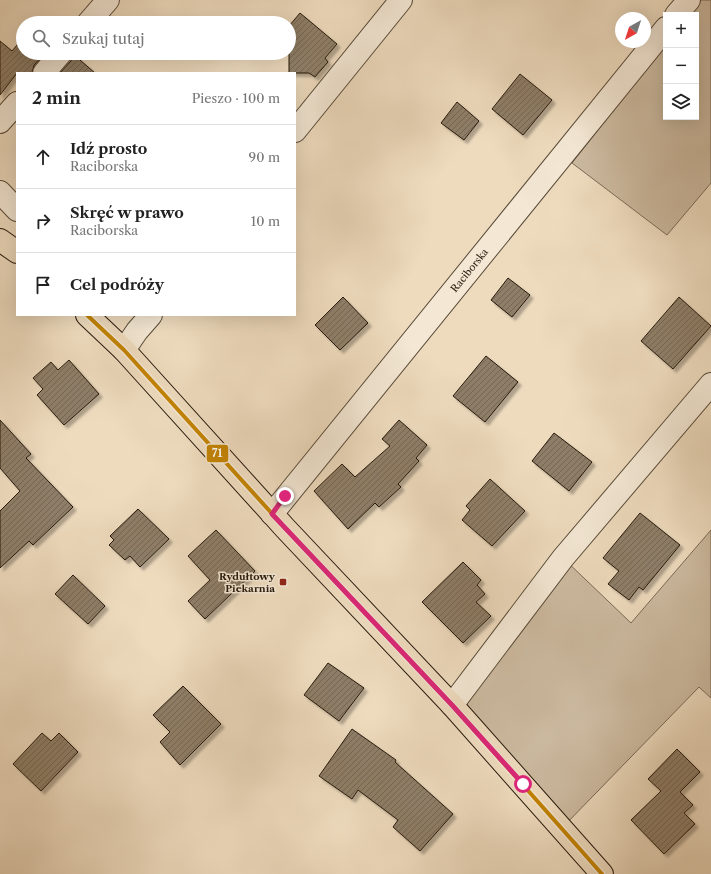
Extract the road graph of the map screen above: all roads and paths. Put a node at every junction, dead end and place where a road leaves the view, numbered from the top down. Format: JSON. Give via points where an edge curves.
{"nodes":[{"id":1,"x":108,"y":0,"type":"edge"},
{"id":2,"x":402,"y":0,"type":"edge"},
{"id":3,"x":688,"y":0,"type":"edge"},
{"id":4,"x":678,"y":12,"type":"edge"},
{"id":5,"x":94,"y":16,"type":"edge"},
{"id":6,"x":663,"y":32,"type":"edge"},
{"id":7,"x":55,"y":60,"type":"edge"},
{"id":8,"x":45,"y":72,"type":"edge"},
{"id":9,"x":16,"y":104,"type":"edge"},
{"id":10,"x":0,"y":122,"type":"edge"},
{"id":11,"x":296,"y":130,"type":"edge"},
{"id":12,"x":0,"y":192,"type":"edge"},
{"id":13,"x":16,"y":209,"type":"edge"},
{"id":14,"x":0,"y":240,"type":"edge"},
{"id":15,"x":16,"y":251,"type":"edge"},
{"id":16,"x":88,"y":316,"type":"edge"},
{"id":17,"x":150,"y":316,"type":"edge"},
{"id":18,"x":124,"y":350,"type":"junction"},
{"id":19,"x":711,"y":384,"type":"edge"},
{"id":20,"x":272,"y":514,"type":"junction"},
{"id":21,"x":452,"y":705,"type":"junction"},
{"id":22,"x":602,"y":874,"type":"edge"}],
"edges":[{"from":1,"to":5,"type":"street"},
{"from":2,"to":11,"type":"street"},
{"from":3,"to":4,"type":"street"},
{"from":6,"to":20,"type":"street","name":"Raciborska"},
{"from":7,"to":8,"type":"street"},
{"from":9,"to":10,"type":"street"},
{"from":12,"to":13,"type":"street"},
{"from":14,"to":15,"type":"main road"},
{"from":16,"to":18,"type":"main road"},
{"from":17,"to":18,"type":"street"},
{"from":18,"to":20,"type":"main road"},
{"from":19,"to":21,"type":"street","via":[[563,558]]},
{"from":20,"to":21,"type":"main road"},
{"from":21,"to":22,"type":"main road"}]}
